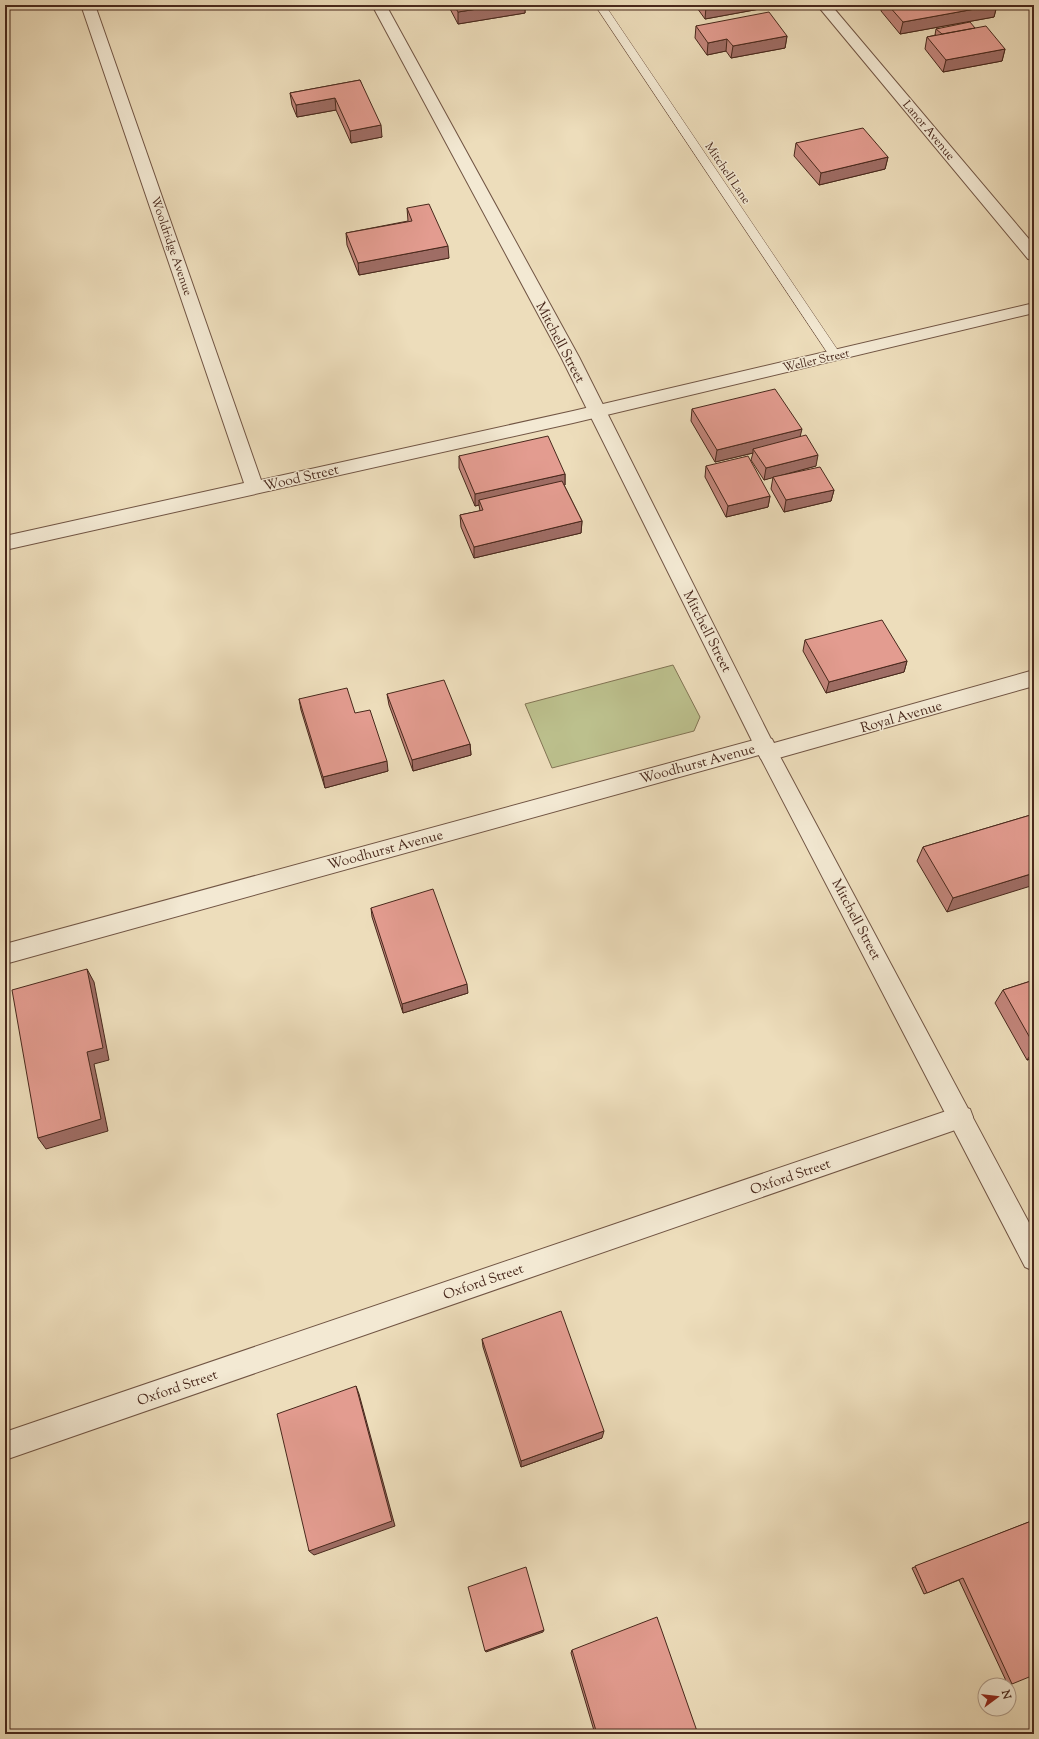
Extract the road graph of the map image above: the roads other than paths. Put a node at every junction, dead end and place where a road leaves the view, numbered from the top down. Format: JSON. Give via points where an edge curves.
{"nodes":[{"id":1,"x":88,"y":5,"type":"edge"},
{"id":2,"x":379,"y":5,"type":"edge"},
{"id":3,"x":600,"y":5,"type":"edge"},
{"id":4,"x":824,"y":5,"type":"edge"},
{"id":5,"x":1034,"y":255,"type":"edge"},
{"id":6,"x":1034,"y":308,"type":"edge"},
{"id":7,"x":835,"y":356,"type":"junction"},
{"id":8,"x":598,"y":411,"type":"junction"},
{"id":9,"x":255,"y":488,"type":"junction"},
{"id":10,"x":5,"y":543,"type":"edge"},
{"id":11,"x":1034,"y":678,"type":"edge"},
{"id":12,"x":766,"y":749,"type":"junction"},
{"id":13,"x":5,"y":954,"type":"edge"},
{"id":14,"x":961,"y":1117,"type":"junction"},
{"id":15,"x":1034,"y":1258,"type":"edge"},
{"id":16,"x":5,"y":1446,"type":"edge"}],
"edges":[{"from":1,"to":9,"type":"street","name":"Wooldridge Avenue"},
{"from":2,"to":8,"type":"street","name":"Mitchell Street"},
{"from":3,"to":7,"type":"lane","name":"Mitchell Lane"},
{"from":4,"to":5,"type":"street","name":"Lanor Avenue"},
{"from":6,"to":7,"type":"street","name":"Weller Street"},
{"from":7,"to":8,"type":"street","name":"Weller Street"},
{"from":8,"to":9,"type":"street","name":"Wood Street"},
{"from":8,"to":12,"type":"street","name":"Mitchell Street"},
{"from":9,"to":10,"type":"street","name":"Wood Street"},
{"from":11,"to":12,"type":"street","name":"Royal Avenue"},
{"from":12,"to":13,"type":"street","name":"Woodhurst Avenue"},
{"from":12,"to":14,"type":"street","name":"Mitchell Street"},
{"from":14,"to":15,"type":"street","name":"Mitchell Street"},
{"from":14,"to":16,"type":"street","name":"Oxford Street"}]}
